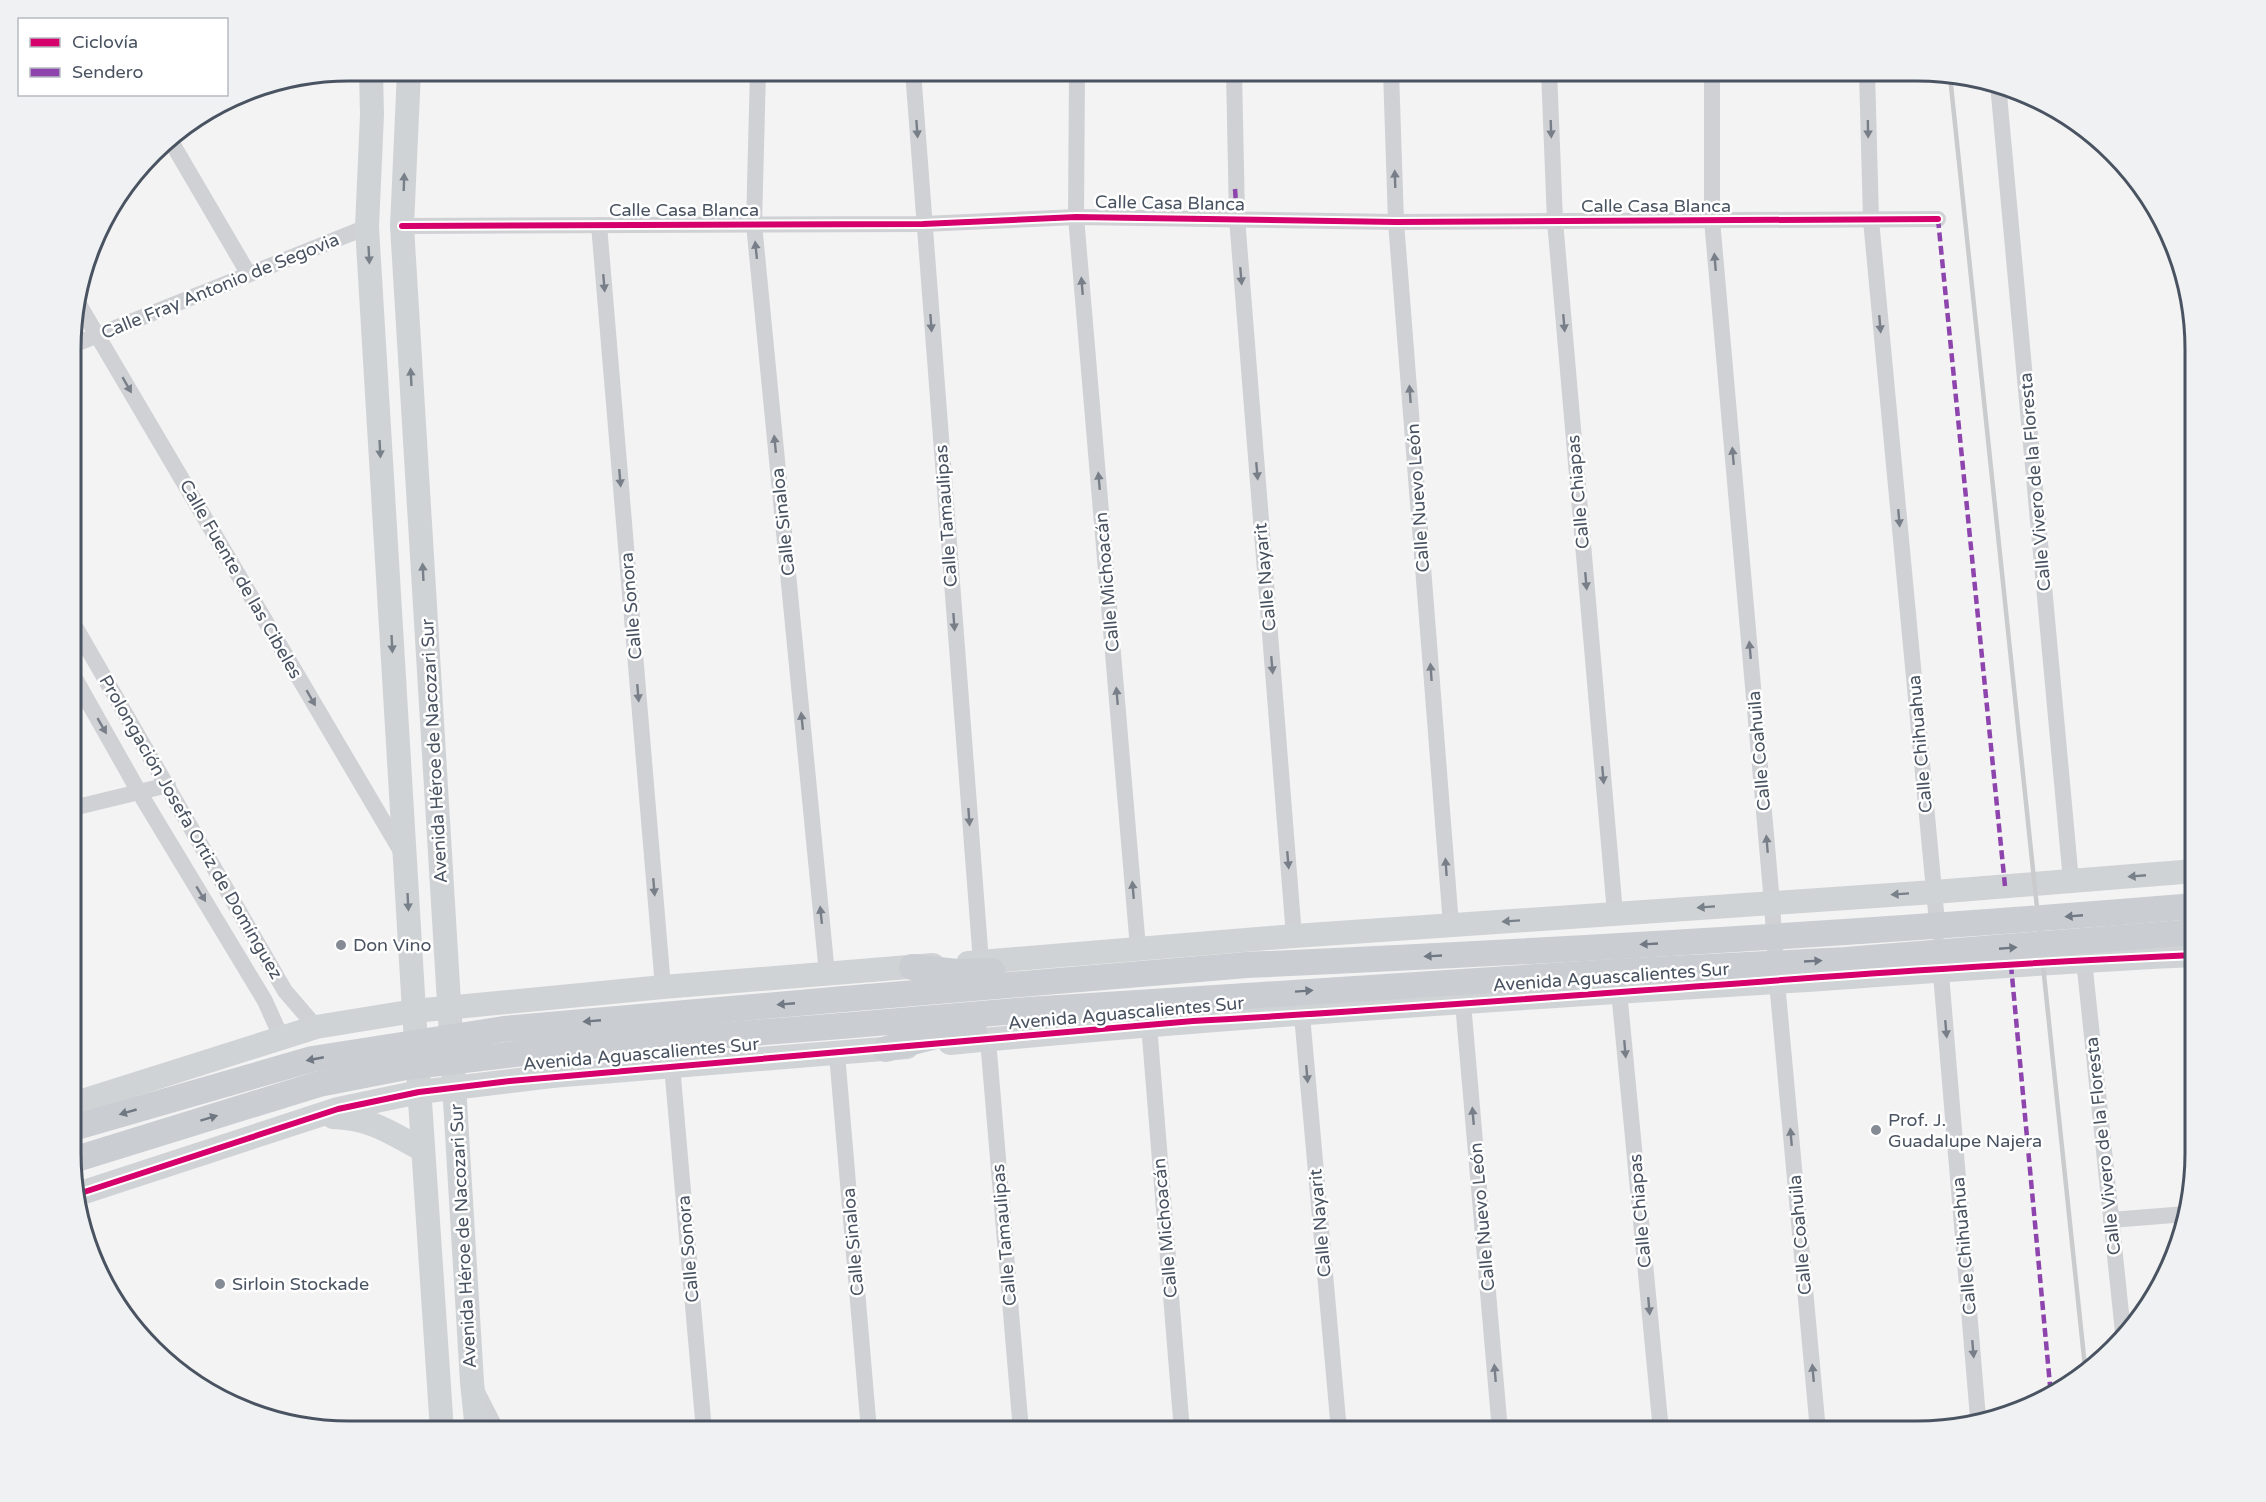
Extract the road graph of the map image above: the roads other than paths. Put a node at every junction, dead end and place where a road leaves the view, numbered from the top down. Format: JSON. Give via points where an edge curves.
{"nodes":[{"id":1,"x":371,"y":81,"type":"edge"},
{"id":2,"x":409,"y":81,"type":"edge"},
{"id":3,"x":758,"y":81,"type":"edge"},
{"id":4,"x":914,"y":81,"type":"edge"},
{"id":5,"x":1077,"y":81,"type":"edge"},
{"id":6,"x":1234,"y":81,"type":"edge"},
{"id":7,"x":1391,"y":81,"type":"edge"},
{"id":8,"x":1549,"y":81,"type":"edge"},
{"id":9,"x":1712,"y":81,"type":"edge"},
{"id":10,"x":1867,"y":81,"type":"edge"},
{"id":11,"x":1999,"y":94,"type":"edge"},
{"id":12,"x":372,"y":115,"type":"junction"},
{"id":13,"x":174,"y":146,"type":"edge"},
{"id":14,"x":1076,"y":216,"type":"junction"},
{"id":15,"x":1237,"y":218,"type":"junction"},
{"id":16,"x":1938,"y":219,"type":"dead end"},
{"id":17,"x":1712,"y":220,"type":"junction"},
{"id":18,"x":1871,"y":220,"type":"junction"},
{"id":19,"x":1555,"y":221,"type":"junction"},
{"id":20,"x":1396,"y":222,"type":"junction"},
{"id":21,"x":754,"y":224,"type":"junction"},
{"id":22,"x":923,"y":224,"type":"junction"},
{"id":23,"x":599,"y":225,"type":"junction"},
{"id":24,"x":402,"y":226,"type":"junction"},
{"id":25,"x":367,"y":227,"type":"junction"},
{"id":26,"x":248,"y":273,"type":"junction"},
{"id":27,"x":83,"y":312,"type":"edge"},
{"id":28,"x":97,"y":335,"type":"junction"},
{"id":29,"x":81,"y":341,"type":"edge"},
{"id":30,"x":81,"y":637,"type":"edge"},
{"id":31,"x":81,"y":689,"type":"edge"},
{"id":32,"x":168,"y":785,"type":"junction"},
{"id":33,"x":139,"y":792,"type":"junction"},
{"id":34,"x":81,"y":806,"type":"edge"},
{"id":35,"x":405,"y":858,"type":"junction"},
{"id":36,"x":2185,"y":872,"type":"edge"},
{"id":37,"x":2071,"y":881,"type":"junction"},
{"id":38,"x":1934,"y":892,"type":"junction"},
{"id":39,"x":1772,"y":903,"type":"junction"},
{"id":40,"x":2185,"y":907,"type":"edge"},
{"id":41,"x":1615,"y":913,"type":"junction"},
{"id":42,"x":1451,"y":925,"type":"junction"},
{"id":43,"x":2185,"y":933,"type":"edge"},
{"id":44,"x":1294,"y":936,"type":"junction"},
{"id":45,"x":1138,"y":948,"type":"junction"},
{"id":46,"x":2185,"y":955,"type":"edge"},
{"id":47,"x":2084,"y":960,"type":"junction"},
{"id":48,"x":981,"y":962,"type":"junction"},
{"id":49,"x":912,"y":967,"type":"junction"},
{"id":50,"x":1941,"y":970,"type":"junction"},
{"id":51,"x":827,"y":974,"type":"junction"},
{"id":52,"x":1032,"y":982,"type":"junction"},
{"id":53,"x":1777,"y":982,"type":"junction"},
{"id":54,"x":663,"y":987,"type":"junction"},
{"id":55,"x":1619,"y":991,"type":"junction"},
{"id":56,"x":493,"y":1003,"type":"junction"},
{"id":57,"x":1463,"y":1003,"type":"junction"},
{"id":58,"x":449,"y":1007,"type":"junction"},
{"id":59,"x":1028,"y":1010,"type":"junction"},
{"id":60,"x":414,"y":1011,"type":"junction"},
{"id":61,"x":1302,"y":1015,"type":"junction"},
{"id":62,"x":1149,"y":1025,"type":"junction"},
{"id":63,"x":315,"y":1027,"type":"junction"},
{"id":64,"x":282,"y":1039,"type":"junction"},
{"id":65,"x":988,"y":1040,"type":"junction"},
{"id":66,"x":886,"y":1049,"type":"junction"},
{"id":67,"x":837,"y":1054,"type":"junction"},
{"id":68,"x":672,"y":1066,"type":"junction"},
{"id":69,"x":510,"y":1081,"type":"junction"},
{"id":70,"x":454,"y":1087,"type":"junction"},
{"id":71,"x":419,"y":1092,"type":"junction"},
{"id":72,"x":81,"y":1102,"type":"edge"},
{"id":73,"x":338,"y":1108,"type":"junction"},
{"id":74,"x":298,"y":1122,"type":"junction"},
{"id":75,"x":81,"y":1126,"type":"edge"},
{"id":76,"x":423,"y":1150,"type":"junction"},
{"id":77,"x":81,"y":1157,"type":"edge"},
{"id":78,"x":84,"y":1192,"type":"edge"},
{"id":79,"x":2178,"y":1215,"type":"edge"},
{"id":80,"x":2111,"y":1220,"type":"junction"},
{"id":81,"x":2122,"y":1325,"type":"edge"},
{"id":82,"x":472,"y":1382,"type":"junction"},
{"id":83,"x":1978,"y":1414,"type":"edge"},
{"id":84,"x":441,"y":1421,"type":"edge"},
{"id":85,"x":476,"y":1421,"type":"edge"},
{"id":86,"x":492,"y":1421,"type":"edge"},
{"id":87,"x":703,"y":1421,"type":"edge"},
{"id":88,"x":868,"y":1421,"type":"edge"},
{"id":89,"x":1020,"y":1421,"type":"edge"},
{"id":90,"x":1181,"y":1421,"type":"edge"},
{"id":91,"x":1338,"y":1421,"type":"edge"},
{"id":92,"x":1499,"y":1421,"type":"edge"},
{"id":93,"x":1660,"y":1421,"type":"edge"},
{"id":94,"x":1817,"y":1421,"type":"edge"}],
"edges":[{"from":1,"to":12,"type":"street","name":"Avenida Héroe de Nacozari Sur"},
{"from":24,"to":2,"type":"street","name":"Avenida Héroe de Nacozari Sur","one_way":true},
{"from":3,"to":21,"type":"street","name":"Calle Sinaloa"},
{"from":4,"to":22,"type":"street","name":"Calle Tamaulipas","one_way":true},
{"from":5,"to":14,"type":"street","name":"Calle Michoacán"},
{"from":6,"to":15,"type":"street","name":"Calle Nayarit"},
{"from":20,"to":7,"type":"street","name":"Calle Nuevo León","one_way":true},
{"from":8,"to":19,"type":"street","name":"Calle Chiapas","one_way":true},
{"from":9,"to":17,"type":"street","name":"Calle Coahuila"},
{"from":10,"to":18,"type":"street","name":"Calle Chihuahua","one_way":true},
{"from":11,"to":37,"type":"street","name":"Calle Vivero de la Floresta"},
{"from":12,"to":24,"type":"street","via":[[382,132],[379,193],[389,218]]},
{"from":12,"to":25,"type":"street","name":"Avenida Héroe de Nacozari Sur"},
{"from":13,"to":26,"type":"street"},
{"from":14,"to":15,"type":"street","name":"Calle Casa Blanca"},
{"from":14,"to":22,"type":"street","name":"Calle Casa Blanca"},
{"from":45,"to":14,"type":"street","name":"Calle Michoacán","one_way":true},
{"from":15,"to":20,"type":"street","name":"Calle Casa Blanca"},
{"from":15,"to":44,"type":"street","name":"Calle Nayarit","one_way":true},
{"from":16,"to":18,"type":"street","name":"Calle Casa Blanca"},
{"from":17,"to":18,"type":"street","name":"Calle Casa Blanca"},
{"from":17,"to":19,"type":"street","name":"Calle Casa Blanca"},
{"from":39,"to":17,"type":"street","name":"Calle Coahuila","one_way":true},
{"from":18,"to":38,"type":"street","name":"Calle Chihuahua","one_way":true},
{"from":19,"to":20,"type":"street","name":"Calle Casa Blanca"},
{"from":19,"to":41,"type":"street","name":"Calle Chiapas","one_way":true},
{"from":42,"to":20,"type":"street","name":"Calle Nuevo León","one_way":true},
{"from":21,"to":22,"type":"street","name":"Calle Casa Blanca"},
{"from":21,"to":23,"type":"street","name":"Calle Casa Blanca"},
{"from":51,"to":21,"type":"street","name":"Calle Sinaloa","one_way":true},
{"from":22,"to":48,"type":"street","name":"Calle Tamaulipas","one_way":true},
{"from":23,"to":24,"type":"street","name":"Calle Casa Blanca"},
{"from":23,"to":54,"type":"street","name":"Calle Sonora","one_way":true},
{"from":58,"to":24,"type":"street","name":"Avenida Héroe de Nacozari Sur","one_way":true},
{"from":25,"to":26,"type":"street","name":"Calle Fray Antonio de Segovia"},
{"from":25,"to":35,"type":"street","name":"Avenida Héroe de Nacozari Sur","one_way":true},
{"from":26,"to":28,"type":"street","name":"Calle Fray Antonio de Segovia"},
{"from":27,"to":28,"type":"street","name":"Calle Fuente de las Cibeles"},
{"from":28,"to":29,"type":"street","name":"Calle Fray Antonio de Segovia"},
{"from":28,"to":35,"type":"street","name":"Calle Fuente de las Cibeles","one_way":true},
{"from":30,"to":32,"type":"street","name":"Prolongación Josefa Ortiz de Domínguez"},
{"from":31,"to":33,"type":"street","name":"Prolongación Josefa Ortiz de Domínguez","one_way":true},
{"from":32,"to":33,"type":"street"},
{"from":32,"to":63,"type":"street","name":"Prolongación Josefa Ortiz de Domínguez","via":[[285,991]]},
{"from":33,"to":34,"type":"street"},
{"from":33,"to":64,"type":"street","name":"Prolongación Josefa Ortiz de Domínguez","one_way":true,"via":[[265,1001]]},
{"from":35,"to":60,"type":"street","name":"Avenida Héroe de Nacozari Sur","one_way":true},
{"from":36,"to":37,"type":"street","one_way":true},
{"from":37,"to":38,"type":"street"},
{"from":38,"to":39,"type":"street","one_way":true},
{"from":38,"to":50,"type":"street","name":"Calle Chihuahua"},
{"from":39,"to":41,"type":"street","one_way":true},
{"from":39,"to":53,"type":"street","name":"Calle Coahuila"},
{"from":40,"to":52,"type":"main road","name":"Avenida Aguascalientes Sur","one_way":true,"bridge":true,"via":[[1952,926],[1246,965]]},
{"from":41,"to":42,"type":"street","one_way":true},
{"from":42,"to":44,"type":"street"},
{"from":59,"to":43,"type":"main road","name":"Avenida Aguascalientes Sur","one_way":true,"bridge":true,"via":[[1845,960]]},
{"from":44,"to":45,"type":"street"},
{"from":45,"to":48,"type":"street"},
{"from":46,"to":47,"type":"street","name":"Avenida Aguascalientes Sur"},
{"from":47,"to":50,"type":"street","name":"Avenida Aguascalientes Sur"},
{"from":47,"to":80,"type":"street","name":"Calle Vivero de la Floresta"},
{"from":48,"to":49,"type":"street"},
{"from":49,"to":51,"type":"street"},
{"from":49,"to":52,"type":"main road","via":[[957,972],[997,970]]},
{"from":50,"to":53,"type":"street","name":"Avenida Aguascalientes Sur"},
{"from":50,"to":83,"type":"street","name":"Calle Chihuahua","one_way":true},
{"from":51,"to":54,"type":"street"},
{"from":52,"to":75,"type":"main road","name":"Avenida Aguascalientes Sur","one_way":true,"bridge":true,"via":[[504,1029],[312,1059]]},
{"from":53,"to":55,"type":"street","name":"Avenida Aguascalientes Sur"},
{"from":94,"to":53,"type":"street","name":"Calle Coahuila","one_way":true},
{"from":54,"to":56,"type":"street"},
{"from":55,"to":57,"type":"street","name":"Avenida Aguascalientes Sur"},
{"from":55,"to":93,"type":"street","name":"Calle Chiapas","one_way":true},
{"from":56,"to":58,"type":"street"},
{"from":56,"to":69,"type":"street","via":[[476,1018],[472,1029],[473,1055],[480,1069]]},
{"from":57,"to":61,"type":"street","name":"Avenida Aguascalientes Sur"},
{"from":92,"to":57,"type":"street","name":"Calle Nuevo León","one_way":true},
{"from":58,"to":60,"type":"street"},
{"from":58,"to":70,"type":"street","name":"Avenida Héroe de Nacozari Sur"},
{"from":59,"to":66,"type":"main road","via":[[992,1027]]},
{"from":77,"to":59,"type":"main road","name":"Avenida Aguascalientes Sur","one_way":true,"bridge":true,"via":[[319,1084],[406,1067],[565,1048]]},
{"from":60,"to":63,"type":"street"},
{"from":60,"to":71,"type":"street","name":"Avenida Héroe de Nacozari Sur"},
{"from":61,"to":62,"type":"street","name":"Avenida Aguascalientes Sur"},
{"from":61,"to":91,"type":"street","name":"Calle Nayarit","one_way":true},
{"from":62,"to":65,"type":"street","name":"Avenida Aguascalientes Sur"},
{"from":62,"to":90,"type":"street","name":"Calle Michoacán"},
{"from":63,"to":64,"type":"street"},
{"from":63,"to":73,"type":"street","via":[[338,1035],[351,1052],[358,1078],[356,1087],[354,1095]]},
{"from":64,"to":72,"type":"street"},
{"from":65,"to":66,"type":"street","name":"Avenida Aguascalientes Sur"},
{"from":65,"to":89,"type":"street","name":"Calle Tamaulipas"},
{"from":66,"to":67,"type":"street","name":"Avenida Aguascalientes Sur"},
{"from":67,"to":68,"type":"street","name":"Avenida Aguascalientes Sur"},
{"from":67,"to":88,"type":"street","name":"Calle Sinaloa"},
{"from":68,"to":69,"type":"street","name":"Avenida Aguascalientes Sur"},
{"from":68,"to":87,"type":"street","name":"Calle Sonora"},
{"from":69,"to":70,"type":"street","name":"Avenida Aguascalientes Sur"},
{"from":70,"to":71,"type":"street","name":"Avenida Aguascalientes Sur"},
{"from":70,"to":82,"type":"street","name":"Avenida Héroe de Nacozari Sur"},
{"from":71,"to":73,"type":"street","name":"Avenida Aguascalientes Sur"},
{"from":71,"to":76,"type":"street","name":"Avenida Héroe de Nacozari Sur"},
{"from":73,"to":74,"type":"street","name":"Avenida Aguascalientes Sur"},
{"from":74,"to":76,"type":"street","via":[[330,1116],[363,1120]]},
{"from":74,"to":78,"type":"street","name":"Avenida Aguascalientes Sur"},
{"from":76,"to":84,"type":"street","name":"Avenida Héroe de Nacozari Sur"},
{"from":79,"to":80,"type":"street"},
{"from":80,"to":81,"type":"street","name":"Calle Vivero de la Floresta"},
{"from":82,"to":85,"type":"street","name":"Avenida Héroe de Nacozari Sur"},
{"from":82,"to":86,"type":"street"}]}
